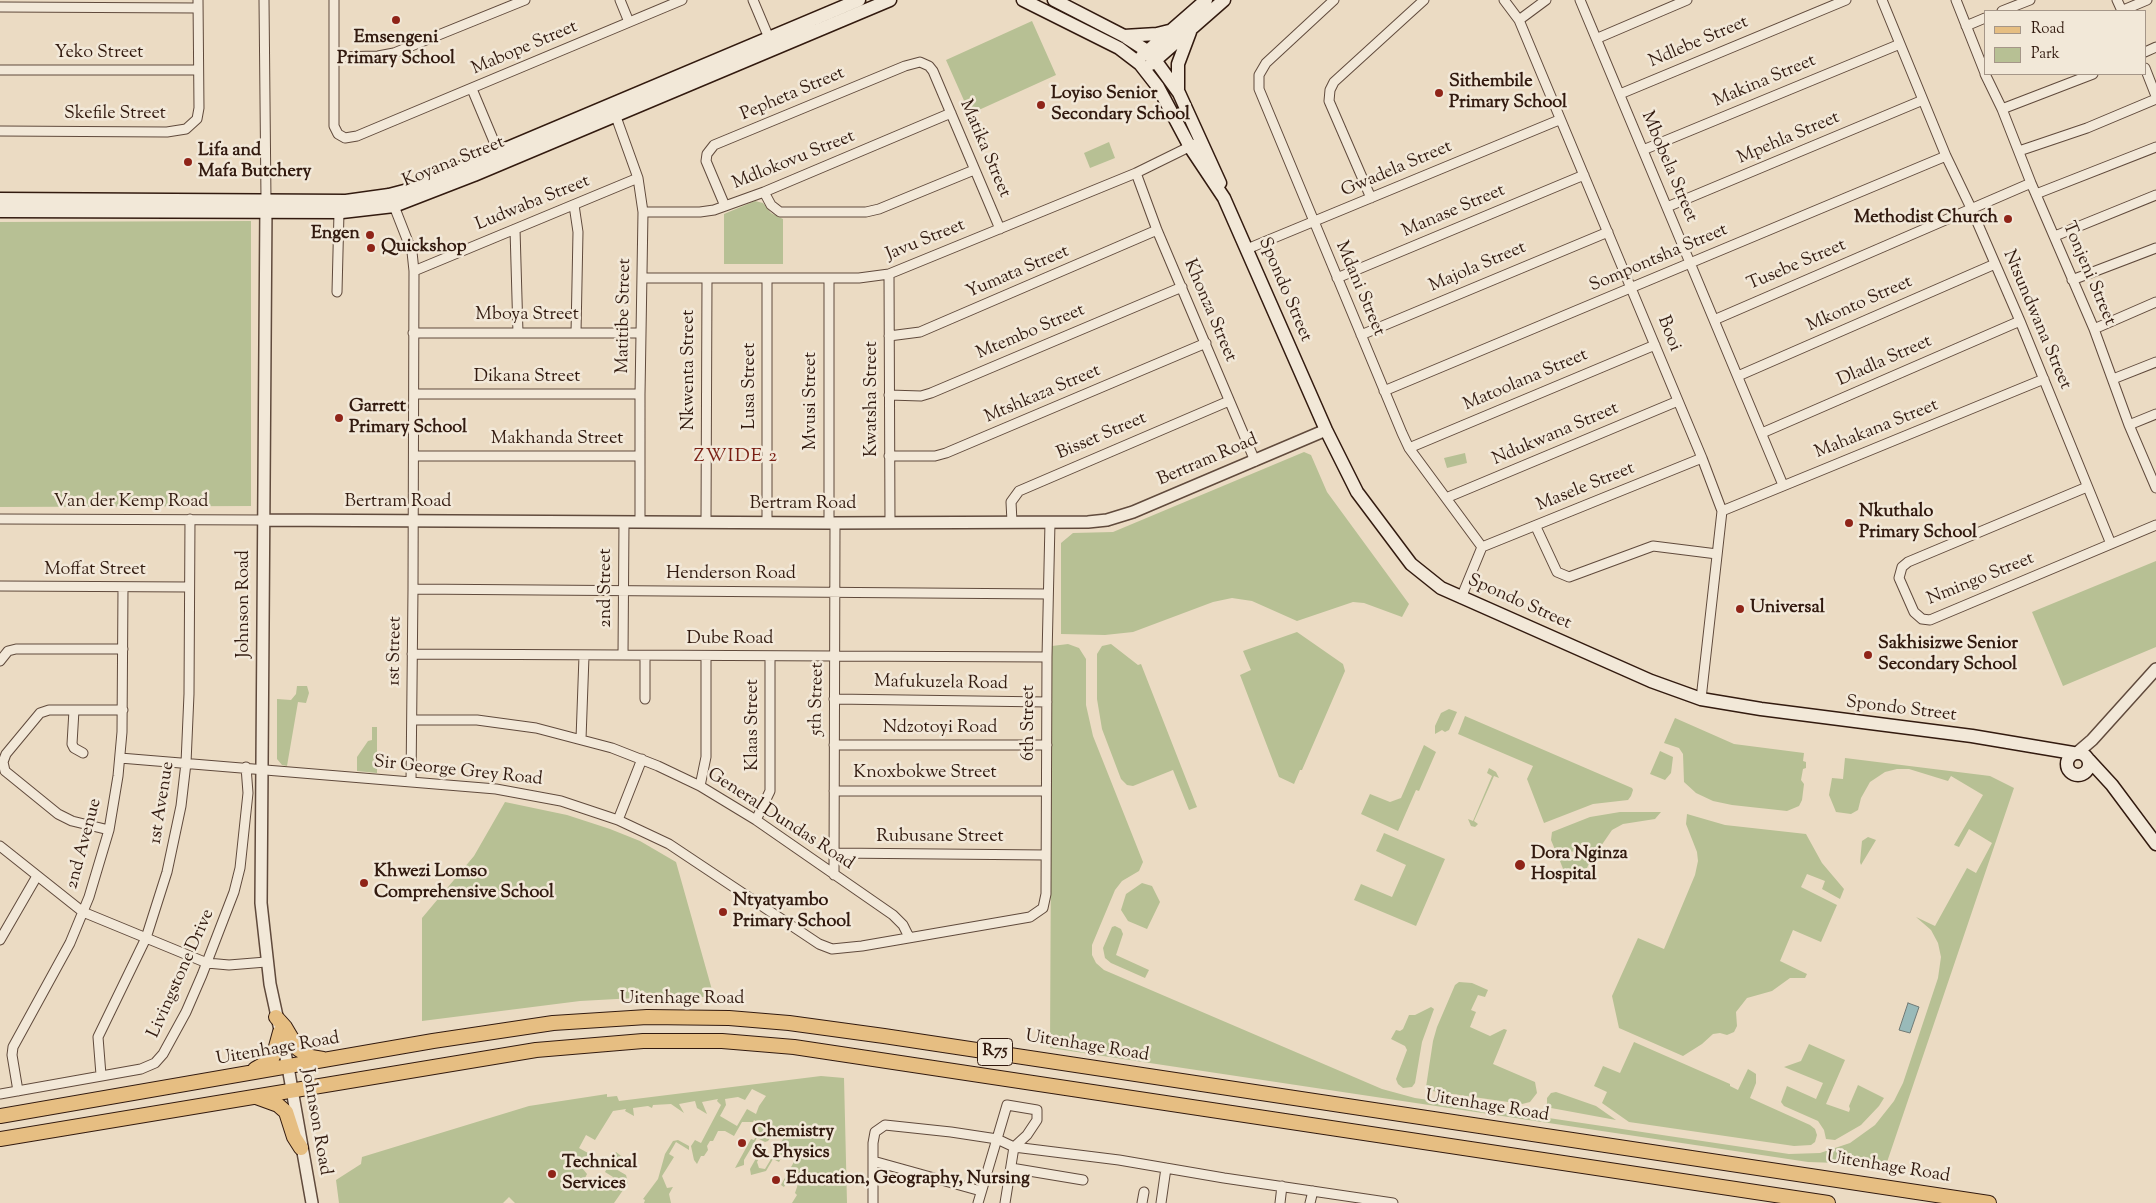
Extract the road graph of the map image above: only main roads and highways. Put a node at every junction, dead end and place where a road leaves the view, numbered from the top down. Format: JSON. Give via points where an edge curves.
{"nodes":[{"id":1,"x":859,"y":0,"type":"edge"},
{"id":2,"x":890,"y":0,"type":"edge"},
{"id":3,"x":1023,"y":0,"type":"edge"},
{"id":4,"x":1054,"y":0,"type":"edge"},
{"id":5,"x":1206,"y":0,"type":"edge"},
{"id":6,"x":1224,"y":0,"type":"edge"},
{"id":7,"x":1192,"y":28,"type":"junction"},
{"id":8,"x":1171,"y":30,"type":"junction"},
{"id":9,"x":1124,"y":36,"type":"junction"},
{"id":10,"x":1151,"y":56,"type":"junction"},
{"id":11,"x":1140,"y":65,"type":"junction"},
{"id":12,"x":1179,"y":92,"type":"junction"},
{"id":13,"x":1196,"y":144,"type":"junction"},
{"id":14,"x":0,"y":199,"type":"edge"},
{"id":15,"x":266,"y":206,"type":"junction"},
{"id":16,"x":0,"y":211,"type":"edge"},
{"id":17,"x":2021,"y":744,"type":"junction"},
{"id":18,"x":2082,"y":755,"type":"junction"},
{"id":19,"x":2066,"y":766,"type":"junction"},
{"id":20,"x":2084,"y":773,"type":"junction"},
{"id":21,"x":2128,"y":806,"type":"junction"},
{"id":22,"x":2156,"y":844,"type":"edge"},
{"id":23,"x":276,"y":1016,"type":"road end"},
{"id":24,"x":280,"y":1032,"type":"road end"},
{"id":25,"x":325,"y":1060,"type":"junction"},
{"id":26,"x":249,"y":1074,"type":"junction"},
{"id":27,"x":256,"y":1097,"type":"junction"},
{"id":28,"x":0,"y":1116,"type":"edge"},
{"id":29,"x":0,"y":1139,"type":"edge"},
{"id":30,"x":302,"y":1148,"type":"road end"},
{"id":31,"x":1828,"y":1203,"type":"edge"},
{"id":32,"x":1989,"y":1203,"type":"edge"}],
"edges":[{"from":1,"to":15,"type":"main road","name":"Koyana Street","via":[[408,190],[346,201]]},
{"from":2,"to":15,"type":"main road","name":"Koyana Street","via":[[394,206],[339,212]]},
{"from":3,"to":11,"type":"main road","name":"Spondo Street","via":[[1109,42]]},
{"from":4,"to":9,"type":"main road","name":"Spondo Street"},
{"from":5,"to":8,"type":"main road"},
{"from":6,"to":7,"type":"main road"},
{"from":7,"to":10,"type":"main road"},
{"from":7,"to":12,"type":"main road","via":[[1178,64]]},
{"from":8,"to":9,"type":"main road"},
{"from":8,"to":10,"type":"main road"},
{"from":9,"to":10,"type":"main road","name":"Spondo Street"},
{"from":10,"to":11,"type":"main road"},
{"from":10,"to":12,"type":"main road","name":"Spondo Street"},
{"from":11,"to":13,"type":"main road","name":"Spondo Street"},
{"from":12,"to":13,"type":"main road","name":"Spondo Street"},
{"from":13,"to":17,"type":"main road","name":"Spondo Street","via":[[1217,175],[1224,198],[1326,430],[1357,492],[1411,564],[1441,588],[1650,681],[1701,698]]},
{"from":14,"to":15,"type":"main road","name":"Koyana Street"},
{"from":15,"to":16,"type":"main road","name":"Koyana Street"},
{"from":17,"to":18,"type":"main road","name":"Spondo Street"},
{"from":17,"to":19,"type":"main road","name":"Spondo Street"},
{"from":18,"to":19,"type":"main road","via":[[2068,758]]},
{"from":18,"to":20,"type":"main road","via":[[2088,769]]},
{"from":18,"to":21,"type":"main road"},
{"from":19,"to":20,"type":"main road","via":[[2072,774]]},
{"from":20,"to":21,"type":"main road","via":[[2097,779]]},
{"from":21,"to":22,"type":"main road"},
{"from":23,"to":25,"type":"main road","via":[[298,1049],[311,1057]]},
{"from":24,"to":26,"type":"main road","via":[[271,1060]]},
{"from":25,"to":26,"type":"main road","name":"Uitenhage Road","number":"R75"},
{"from":25,"to":32,"type":"main road","name":"Uitenhage Road","number":"R75","via":[[554,1023],[647,1017],[758,1020],[912,1040]]},
{"from":26,"to":28,"type":"main road","name":"Uitenhage Road","number":"R75"},
{"from":27,"to":29,"type":"main road","number":"R75"},
{"from":27,"to":30,"type":"main road","via":[[286,1112],[294,1137]]},
{"from":27,"to":31,"type":"main road","number":"R75","via":[[563,1046],[643,1041],[763,1044]]}]}
